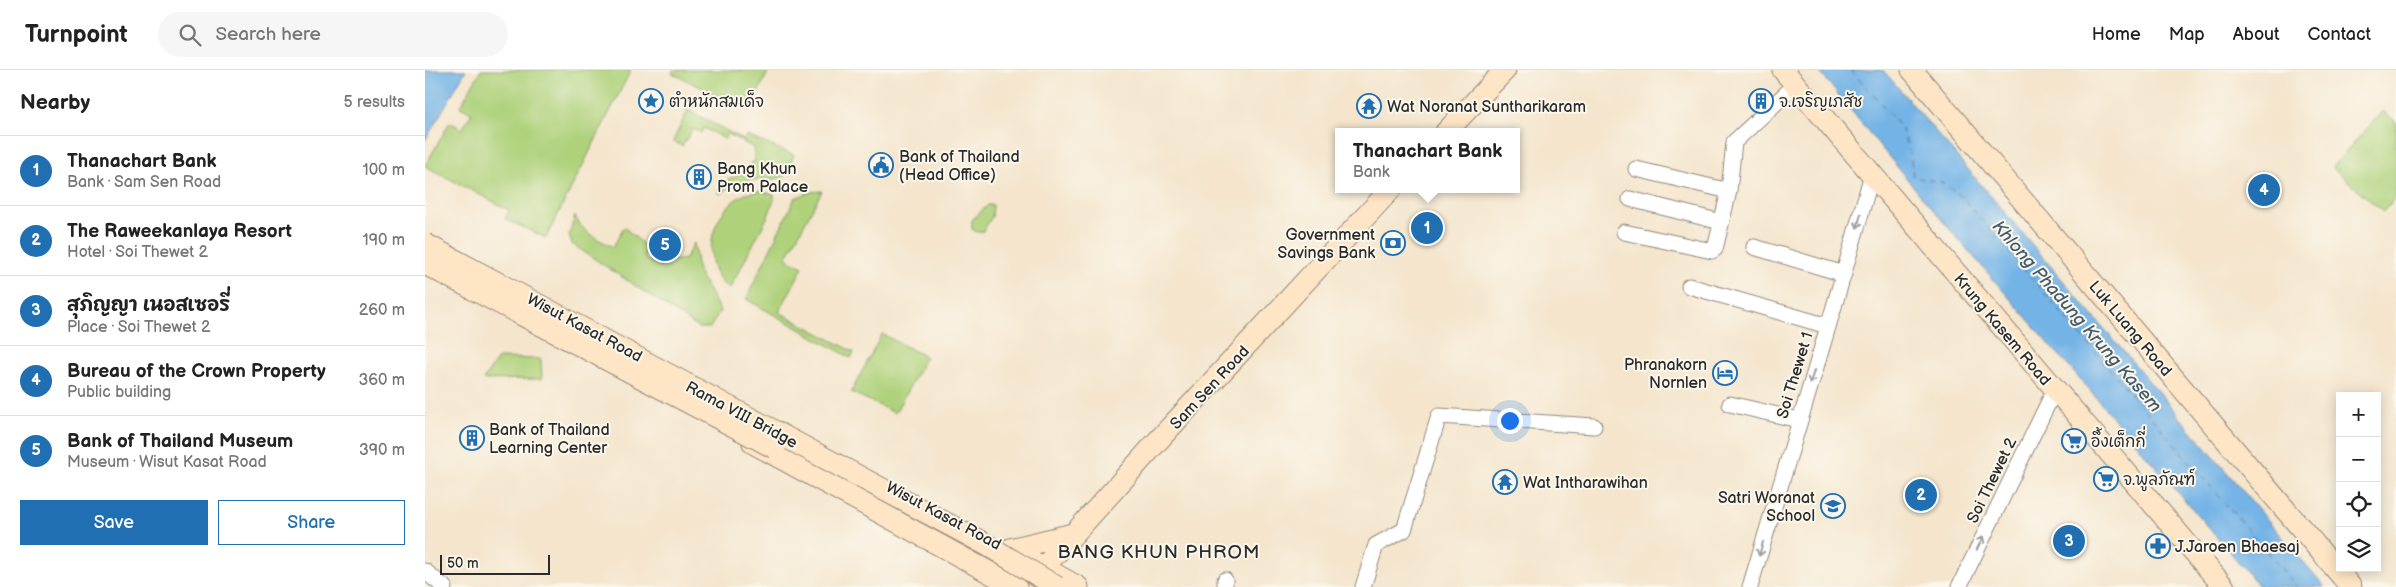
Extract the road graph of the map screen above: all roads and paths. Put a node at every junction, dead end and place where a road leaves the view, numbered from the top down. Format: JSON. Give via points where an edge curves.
{"nodes":[{"id":1,"x":1505,"y":70,"type":"edge"},
{"id":2,"x":1912,"y":70,"type":"edge"},
{"id":3,"x":1789,"y":77,"type":"edge"},
{"id":4,"x":1450,"y":128,"type":"edge"},
{"id":5,"x":1636,"y":169,"type":"dead end"},
{"id":6,"x":1872,"y":174,"type":"junction"},
{"id":7,"x":1729,"y":191,"type":"junction"},
{"id":8,"x":1387,"y":193,"type":"edge"},
{"id":9,"x":1631,"y":199,"type":"dead end"},
{"id":10,"x":1721,"y":222,"type":"junction"},
{"id":11,"x":1624,"y":232,"type":"dead end"},
{"id":12,"x":425,"y":236,"type":"edge"},
{"id":13,"x":425,"y":244,"type":"edge"},
{"id":14,"x":1754,"y":248,"type":"dead end"},
{"id":15,"x":425,"y":264,"type":"edge"},
{"id":16,"x":425,"y":272,"type":"edge"},
{"id":17,"x":1844,"y":274,"type":"junction"},
{"id":18,"x":1689,"y":286,"type":"dead end"},
{"id":19,"x":519,"y":291,"type":"junction"},
{"id":20,"x":507,"y":311,"type":"junction"},
{"id":21,"x":1828,"y":326,"type":"junction"},
{"id":22,"x":630,"y":350,"type":"junction"},
{"id":23,"x":618,"y":371,"type":"junction"},
{"id":24,"x":2055,"y":389,"type":"junction"},
{"id":25,"x":1730,"y":404,"type":"dead end"},
{"id":26,"x":1799,"y":420,"type":"junction"},
{"id":27,"x":1593,"y":426,"type":"dead end"},
{"id":28,"x":1073,"y":534,"type":"junction"},
{"id":29,"x":1010,"y":549,"type":"junction"},
{"id":30,"x":1045,"y":567,"type":"junction"},
{"id":31,"x":425,"y":571,"type":"edge"},
{"id":32,"x":1008,"y":584,"type":"edge"},
{"id":33,"x":444,"y":587,"type":"edge"},
{"id":34,"x":1029,"y":587,"type":"edge"},
{"id":35,"x":1057,"y":587,"type":"edge"},
{"id":36,"x":1079,"y":587,"type":"edge"},
{"id":37,"x":1363,"y":587,"type":"edge"},
{"id":38,"x":1750,"y":587,"type":"edge"},
{"id":39,"x":1959,"y":587,"type":"edge"},
{"id":40,"x":2224,"y":587,"type":"edge"},
{"id":41,"x":2351,"y":587,"type":"edge"}],
"edges":[{"from":1,"to":4,"type":"main road"},
{"from":2,"to":41,"type":"main road","name":"Luk Luang Road"},
{"from":3,"to":6,"type":"main road","name":"Krung Kasem Road"},
{"from":3,"to":7,"type":"street","via":[[1734,142]]},
{"from":5,"to":7,"type":"street"},
{"from":6,"to":17,"type":"street","name":"Soi Thewet 1","one_way":true},
{"from":6,"to":24,"type":"main road","name":"Krung Kasem Road"},
{"from":7,"to":10,"type":"street"},
{"from":8,"to":28,"type":"main road","name":"Sam Sen Road"},
{"from":9,"to":10,"type":"street"},
{"from":10,"to":11,"type":"street","via":[[1712,251]]},
{"from":12,"to":19,"type":"street","via":[[522,288]]},
{"from":13,"to":35,"type":"main road","name":"Rama VIII Bridge","bridge":true,"via":[[987,545]]},
{"from":14,"to":17,"type":"street"},
{"from":15,"to":34,"type":"main road","name":"Rama VIII Bridge","bridge":true,"via":[[909,519]]},
{"from":16,"to":20,"type":"street","via":[[507,315]]},
{"from":17,"to":21,"type":"street","name":"Soi Thewet 1"},
{"from":18,"to":21,"type":"street"},
{"from":19,"to":20,"type":"main road","name":"Wisut Kasat Road"},
{"from":19,"to":22,"type":"main road","name":"Wisut Kasat Road"},
{"from":20,"to":23,"type":"main road","name":"Wisut Kasat Road"},
{"from":21,"to":26,"type":"street","name":"Soi Thewet 1","one_way":true},
{"from":22,"to":23,"type":"main road","via":[[618,357]]},
{"from":22,"to":29,"type":"main road","name":"Wisut Kasat Road"},
{"from":23,"to":32,"type":"main road","name":"Wisut Kasat Road"},
{"from":39,"to":24,"type":"street","name":"Soi Thewet 2","one_way":true},
{"from":24,"to":40,"type":"main road","name":"Krung Kasem Road"},
{"from":25,"to":26,"type":"street"},
{"from":26,"to":38,"type":"street","name":"Soi Thewet 1","one_way":true},
{"from":27,"to":37,"type":"street","via":[[1439,416],[1404,530],[1376,545]]},
{"from":28,"to":29,"type":"main road"},
{"from":28,"to":30,"type":"main road","name":"Sam Sen Road"},
{"from":28,"to":36,"type":"main road","via":[[1069,565]]},
{"from":29,"to":30,"type":"main road","name":"Wisut Kasat Road"},
{"from":30,"to":34,"type":"main road","name":"Sam Sen Road"},
{"from":30,"to":36,"type":"main road","name":"Wisut Kasat Road"},
{"from":31,"to":33,"type":"street"}]}
